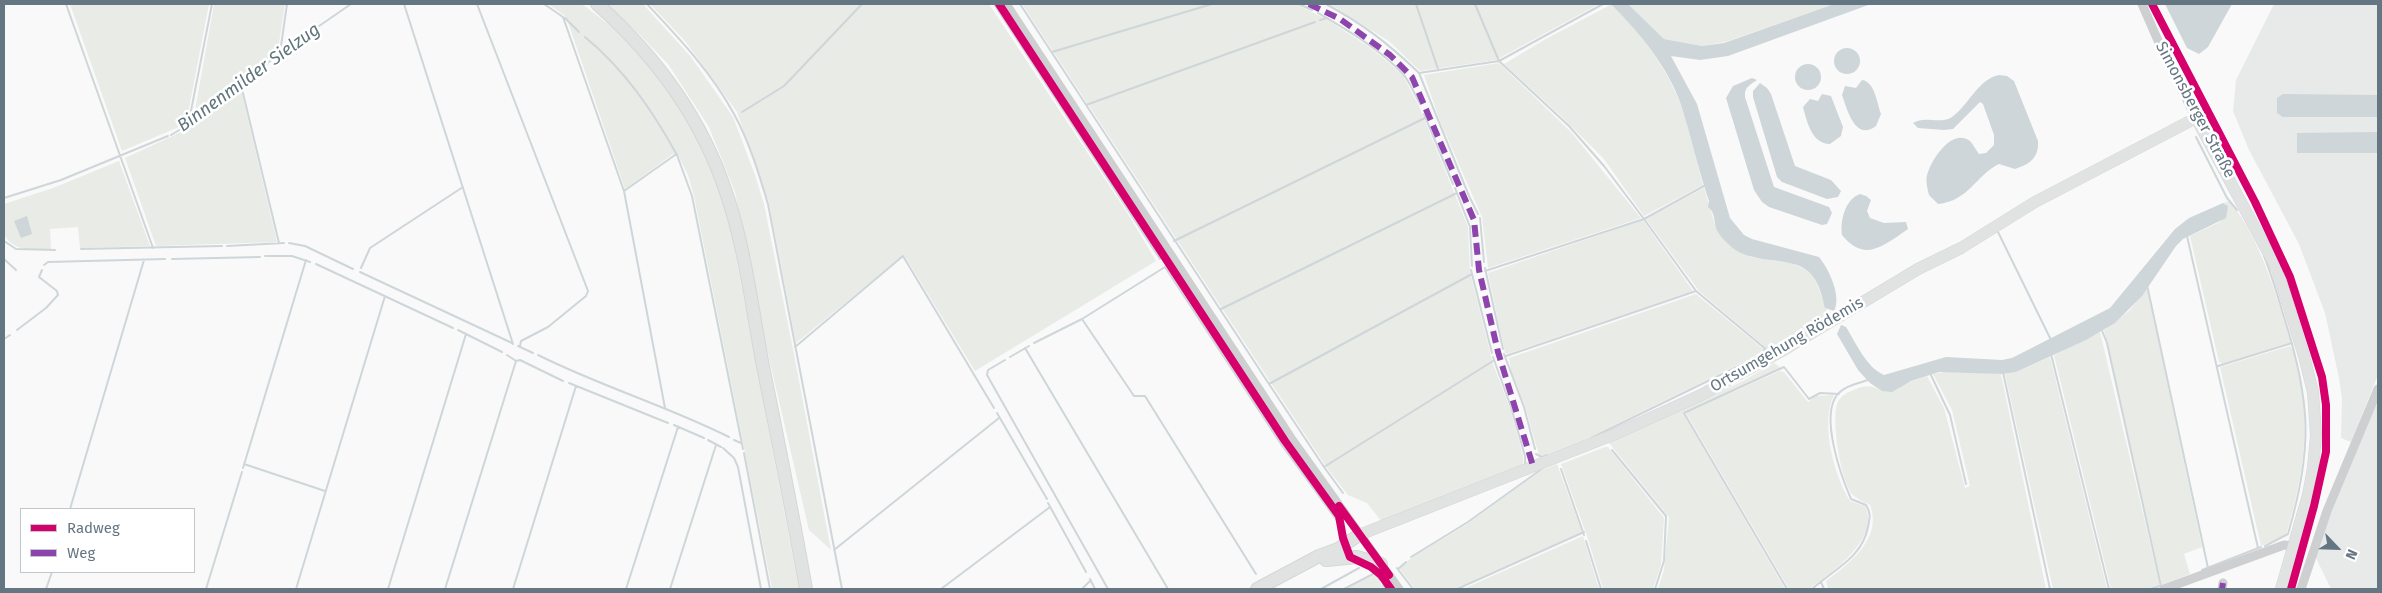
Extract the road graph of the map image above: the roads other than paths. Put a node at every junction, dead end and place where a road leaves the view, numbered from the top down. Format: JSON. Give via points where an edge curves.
{"nodes":[{"id":1,"x":597,"y":4,"type":"edge"},
{"id":2,"x":1006,"y":4,"type":"edge"},
{"id":3,"x":2142,"y":4,"type":"edge"},
{"id":4,"x":2196,"y":118,"type":"junction"},
{"id":5,"x":2378,"y":389,"type":"edge"},
{"id":6,"x":1359,"y":535,"type":"junction"},
{"id":7,"x":2293,"y":546,"type":"junction"},
{"id":8,"x":1381,"y":564,"type":"junction"},
{"id":9,"x":802,"y":567,"type":"junction"},
{"id":10,"x":1295,"y":570,"type":"junction"},
{"id":11,"x":806,"y":589,"type":"edge"},
{"id":12,"x":813,"y":589,"type":"edge"},
{"id":13,"x":1258,"y":589,"type":"edge"},
{"id":14,"x":1399,"y":589,"type":"edge"},
{"id":15,"x":2164,"y":589,"type":"edge"},
{"id":16,"x":2281,"y":589,"type":"edge"},
{"id":17,"x":2301,"y":589,"type":"edge"}],
"edges":[{"from":1,"to":9,"type":"highway","via":[[640,45],[671,83],[698,126],[727,193]]},
{"from":2,"to":6,"type":"street","via":[[1291,438]]},
{"from":3,"to":4,"type":"street","name":"Simonsberger Straße"},
{"from":4,"to":6,"type":"main road","name":"Ortsumgehung Rödemis","via":[[2035,202],[1961,248],[1918,269],[1780,352],[1699,396],[1613,435]]},
{"from":4,"to":7,"type":"main road","name":"Simonsberger Straße","via":[[2277,269],[2310,376],[2316,410],[2313,468]]},
{"from":5,"to":17,"type":"street","via":[[2327,511]]},
{"from":6,"to":8,"type":"street"},
{"from":6,"to":10,"type":"highway","via":[[1343,538]]},
{"from":7,"to":15,"type":"street","via":[[2284,545]]},
{"from":7,"to":16,"type":"main road","name":"Simonsberger Straße"},
{"from":8,"to":10,"type":"highway","via":[[1346,556]]},
{"from":8,"to":14,"type":"street"},
{"from":9,"to":11,"type":"highway"},
{"from":9,"to":12,"type":"highway"},
{"from":10,"to":13,"type":"highway"}]}
